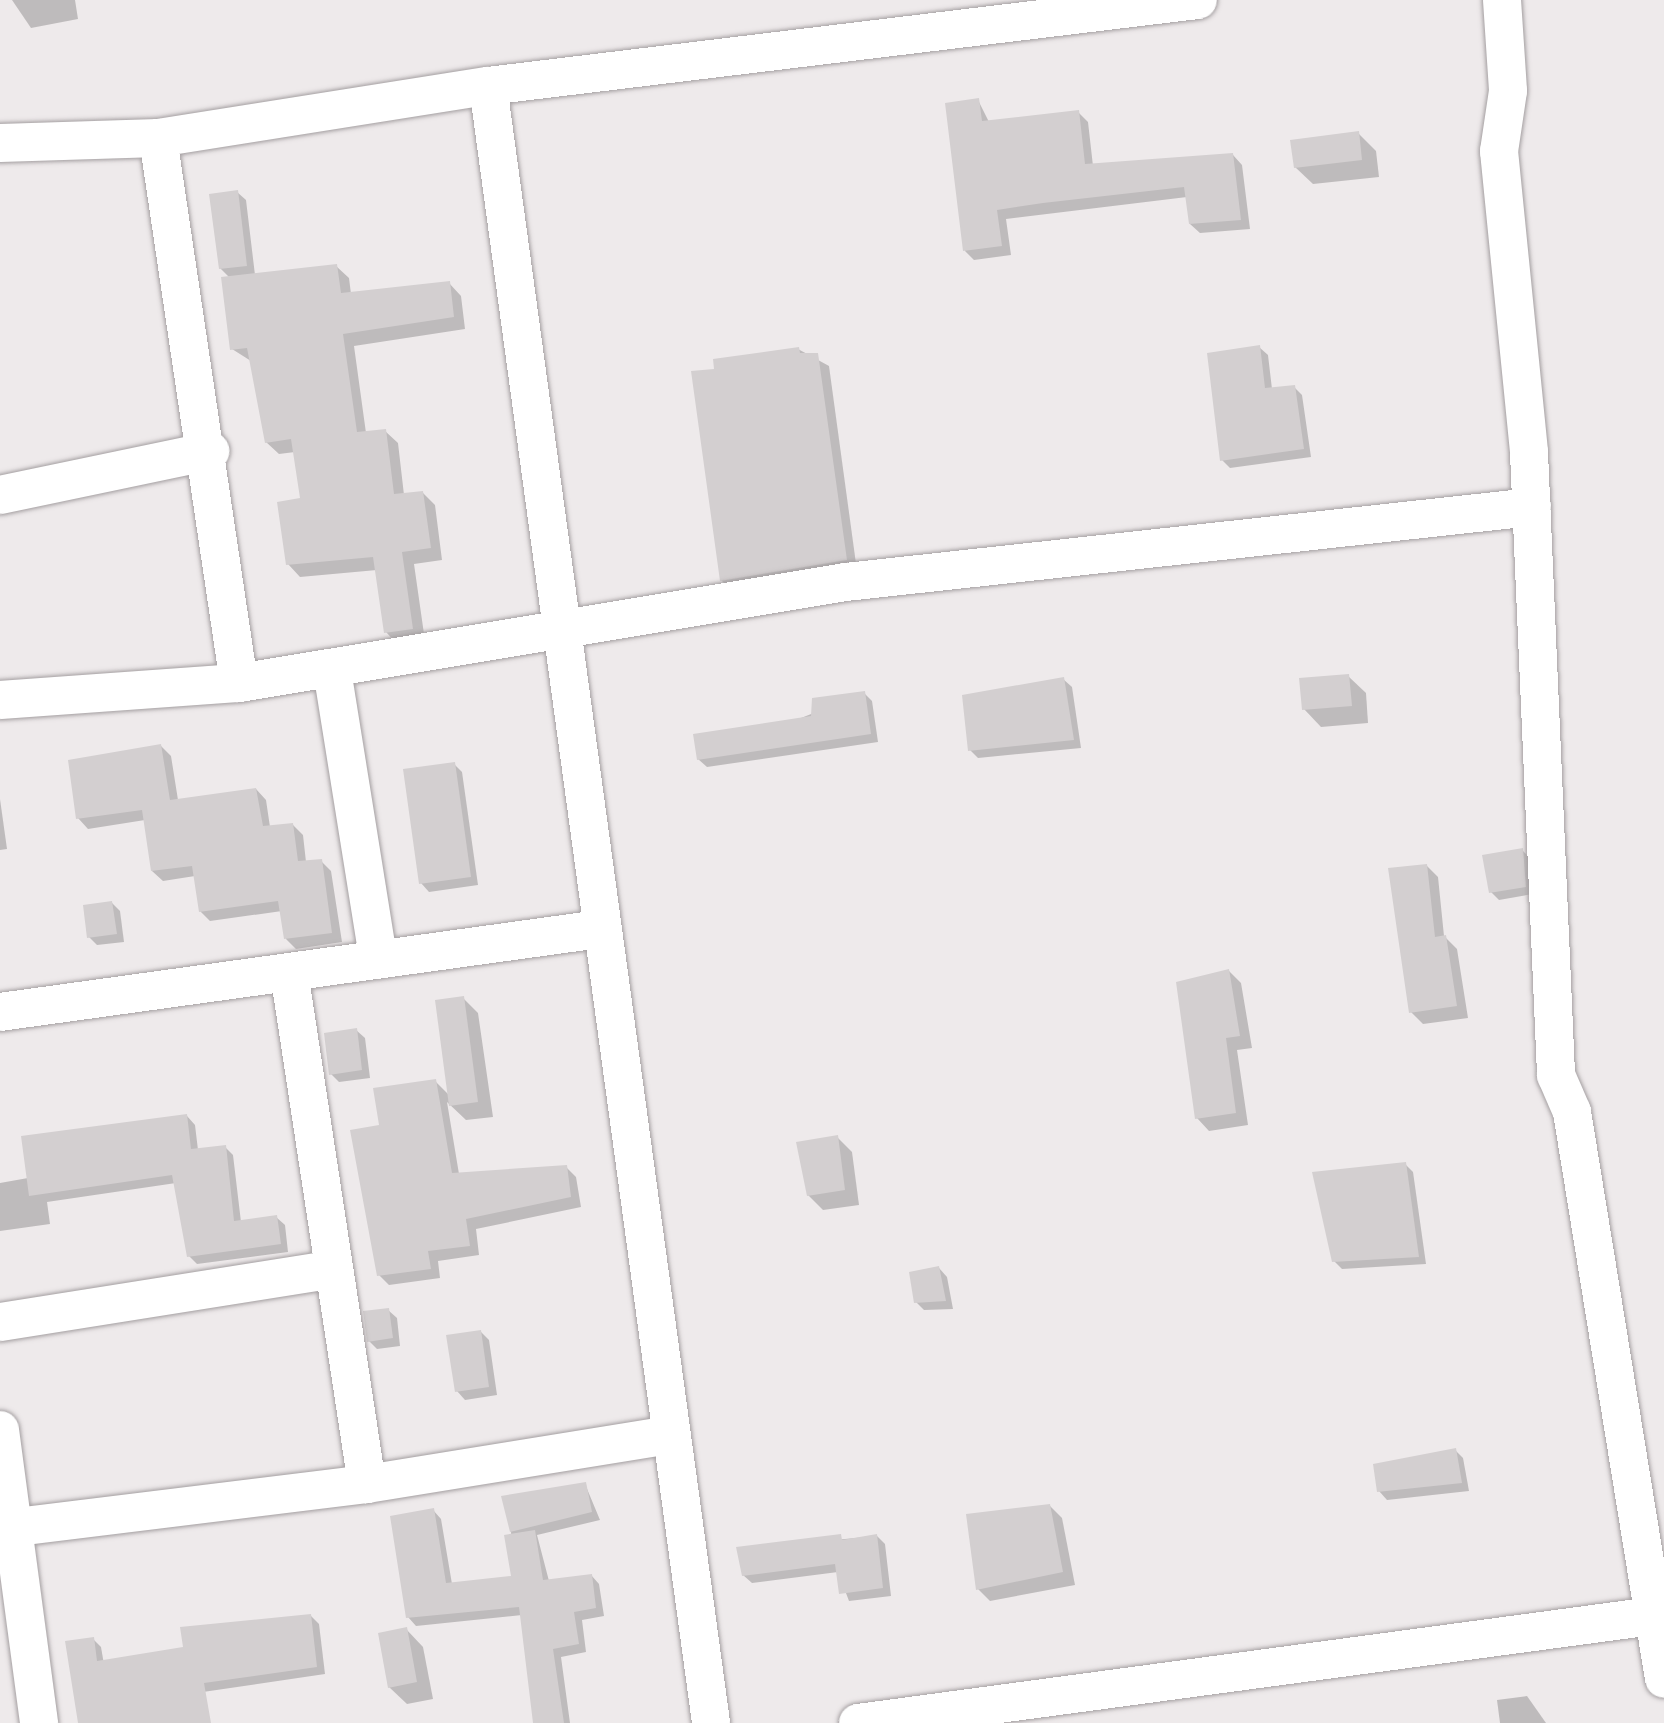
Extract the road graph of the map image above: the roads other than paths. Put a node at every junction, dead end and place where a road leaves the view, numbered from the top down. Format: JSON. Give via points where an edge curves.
{"nodes":[{"id":1,"x":1198,"y":0,"type":"edge"},
{"id":2,"x":1502,"y":0,"type":"edge"},
{"id":3,"x":488,"y":86,"type":"junction"},
{"id":4,"x":158,"y":138,"type":"junction"},
{"id":5,"x":0,"y":143,"type":"edge"},
{"id":6,"x":210,"y":451,"type":"junction"},
{"id":7,"x":0,"y":495,"type":"edge"},
{"id":8,"x":1532,"y":507,"type":"junction"},
{"id":9,"x":558,"y":626,"type":"junction"},
{"id":10,"x":332,"y":670,"type":"junction"},
{"id":11,"x":239,"y":683,"type":"junction"},
{"id":12,"x":0,"y":700,"type":"edge"},
{"id":13,"x":600,"y":929,"type":"junction"},
{"id":14,"x":378,"y":957,"type":"junction"},
{"id":15,"x":289,"y":972,"type":"junction"},
{"id":16,"x":0,"y":1012,"type":"edge"},
{"id":17,"x":334,"y":1269,"type":"junction"},
{"id":18,"x":0,"y":1322,"type":"edge"},
{"id":19,"x":0,"y":1430,"type":"edge"},
{"id":20,"x":671,"y":1435,"type":"junction"},
{"id":21,"x":367,"y":1484,"type":"junction"},
{"id":22,"x":16,"y":1527,"type":"junction"},
{"id":23,"x":1652,"y":1616,"type":"junction"},
{"id":24,"x":1664,"y":1679,"type":"edge"},
{"id":25,"x":39,"y":1723,"type":"edge"},
{"id":26,"x":711,"y":1723,"type":"edge"},
{"id":27,"x":858,"y":1723,"type":"edge"}],
"edges":[{"from":1,"to":3,"type":"street"},
{"from":2,"to":8,"type":"street","via":[[1508,91],[1499,151]]},
{"from":3,"to":4,"type":"street"},
{"from":3,"to":9,"type":"street"},
{"from":4,"to":5,"type":"street"},
{"from":4,"to":6,"type":"street"},
{"from":6,"to":7,"type":"street"},
{"from":6,"to":11,"type":"street"},
{"from":8,"to":9,"type":"street","via":[[846,582]]},
{"from":8,"to":23,"type":"street","via":[[1556,1074],[1572,1112]]},
{"from":9,"to":10,"type":"street"},
{"from":9,"to":13,"type":"street"},
{"from":10,"to":11,"type":"street"},
{"from":10,"to":14,"type":"street"},
{"from":11,"to":12,"type":"street"},
{"from":13,"to":14,"type":"street"},
{"from":13,"to":20,"type":"street"},
{"from":14,"to":15,"type":"street"},
{"from":15,"to":16,"type":"street"},
{"from":15,"to":17,"type":"street"},
{"from":17,"to":18,"type":"street"},
{"from":17,"to":21,"type":"street"},
{"from":19,"to":22,"type":"street"},
{"from":20,"to":21,"type":"street"},
{"from":20,"to":26,"type":"street"},
{"from":21,"to":22,"type":"street"},
{"from":22,"to":25,"type":"street"},
{"from":23,"to":24,"type":"street"},
{"from":23,"to":27,"type":"street"}]}
